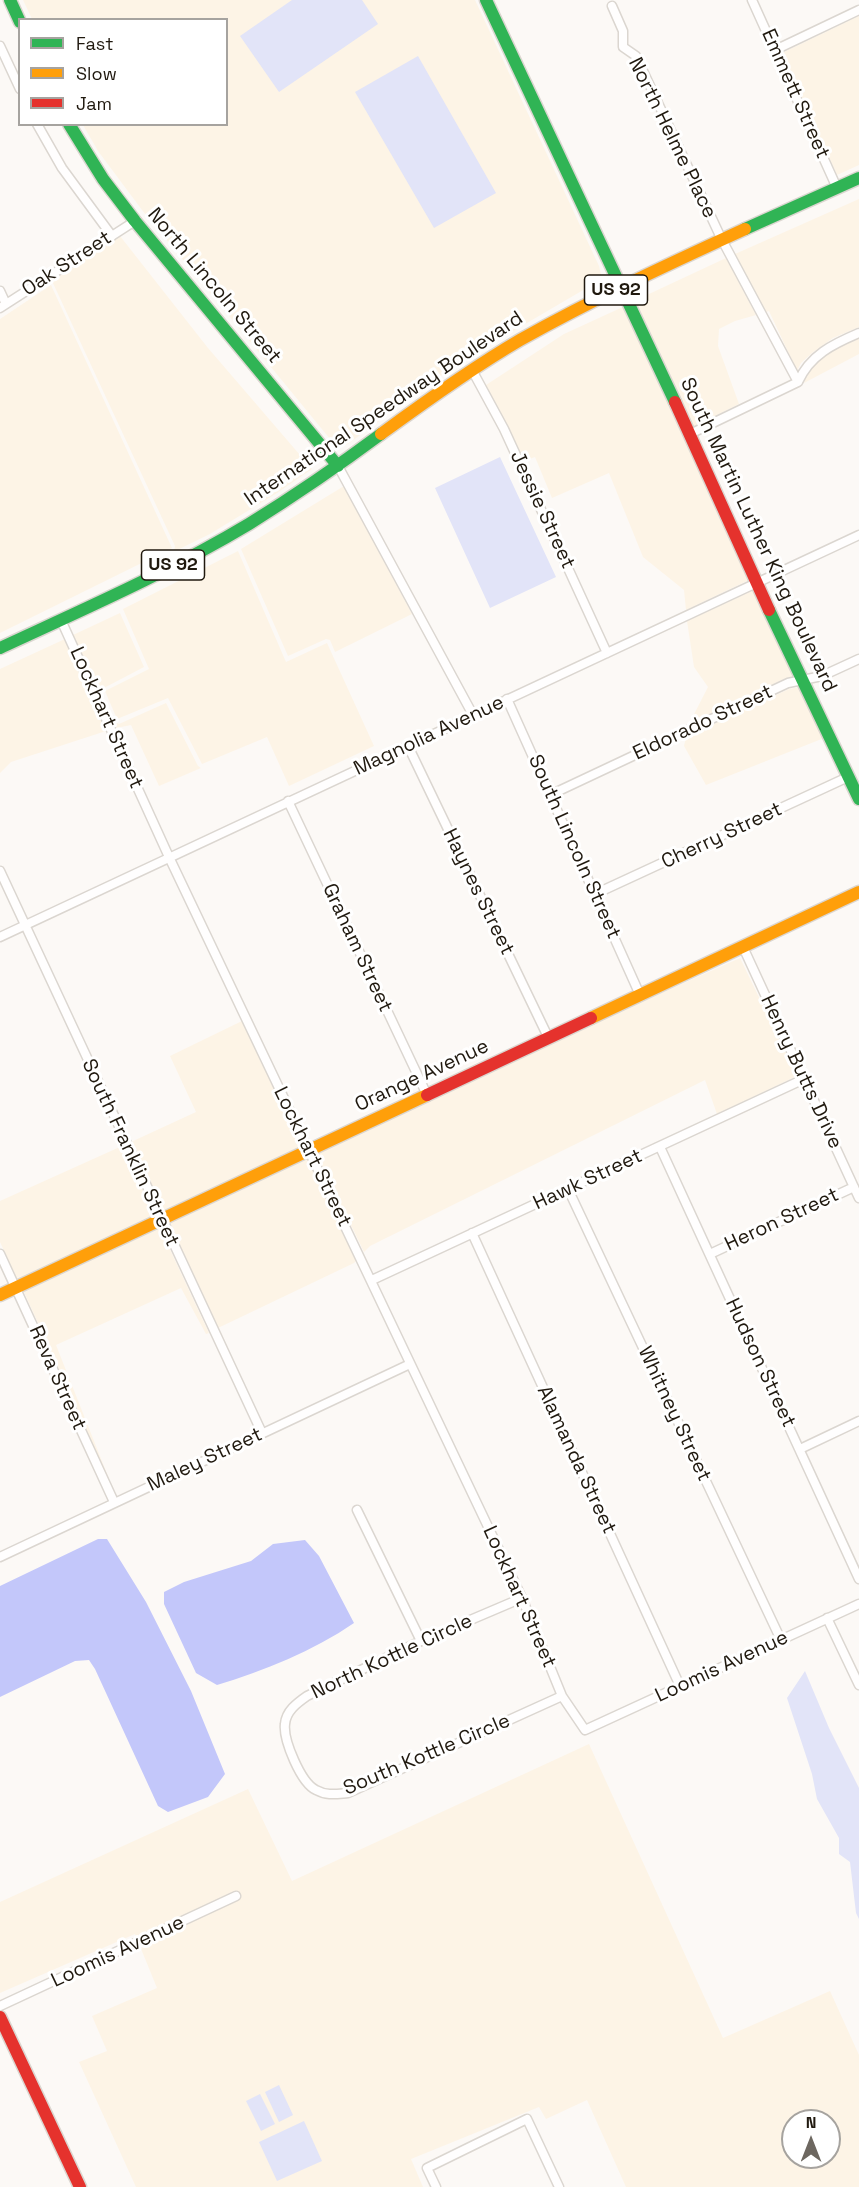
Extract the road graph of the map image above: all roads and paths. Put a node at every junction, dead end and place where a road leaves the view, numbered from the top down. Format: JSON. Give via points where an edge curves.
{"nodes":[{"id":1,"x":10,"y":0,"type":"edge"},
{"id":2,"x":486,"y":0,"type":"edge"},
{"id":3,"x":752,"y":0,"type":"edge"},
{"id":4,"x":612,"y":6,"type":"dead end"},
{"id":5,"x":859,"y":10,"type":"edge"},
{"id":6,"x":18,"y":18,"type":"edge"},
{"id":7,"x":0,"y":46,"type":"edge"},
{"id":8,"x":775,"y":50,"type":"junction"},
{"id":9,"x":18,"y":85,"type":"edge"},
{"id":10,"x":38,"y":126,"type":"edge"},
{"id":11,"x":70,"y":126,"type":"edge"},
{"id":12,"x":859,"y":178,"type":"edge"},
{"id":13,"x":837,"y":188,"type":"junction"},
{"id":14,"x":135,"y":221,"type":"junction"},
{"id":15,"x":112,"y":236,"type":"junction"},
{"id":16,"x":721,"y":238,"type":"junction"},
{"id":17,"x":621,"y":287,"type":"junction"},
{"id":18,"x":0,"y":291,"type":"edge"},
{"id":19,"x":3,"y":306,"type":"edge"},
{"id":20,"x":859,"y":333,"type":"edge"},
{"id":21,"x":472,"y":370,"type":"junction"},
{"id":22,"x":798,"y":382,"type":"junction"},
{"id":23,"x":690,"y":434,"type":"junction"},
{"id":24,"x":338,"y":466,"type":"junction"},
{"id":25,"x":859,"y":535,"type":"edge"},
{"id":26,"x":756,"y":583,"type":"junction"},
{"id":27,"x":61,"y":620,"type":"junction"},
{"id":28,"x":0,"y":648,"type":"edge"},
{"id":29,"x":607,"y":653,"type":"junction"},
{"id":30,"x":859,"y":659,"type":"edge"},
{"id":31,"x":802,"y":681,"type":"junction"},
{"id":32,"x":507,"y":699,"type":"junction"},
{"id":33,"x":473,"y":715,"type":"junction"},
{"id":34,"x":408,"y":746,"type":"junction"},
{"id":35,"x":848,"y":777,"type":"junction"},
{"id":36,"x":550,"y":795,"type":"junction"},
{"id":37,"x":859,"y":799,"type":"edge"},
{"id":38,"x":288,"y":801,"type":"junction"},
{"id":39,"x":169,"y":857,"type":"junction"},
{"id":40,"x":0,"y":871,"type":"edge"},
{"id":41,"x":859,"y":892,"type":"edge"},
{"id":42,"x":595,"y":894,"type":"junction"},
{"id":43,"x":24,"y":925,"type":"junction"},
{"id":44,"x":0,"y":937,"type":"edge"},
{"id":45,"x":743,"y":947,"type":"junction"},
{"id":46,"x":640,"y":995,"type":"junction"},
{"id":47,"x":549,"y":1038,"type":"junction"},
{"id":48,"x":804,"y":1079,"type":"junction"},
{"id":49,"x":427,"y":1095,"type":"junction"},
{"id":50,"x":660,"y":1147,"type":"junction"},
{"id":51,"x":309,"y":1150,"type":"junction"},
{"id":52,"x":854,"y":1186,"type":"junction"},
{"id":53,"x":568,"y":1189,"type":"junction"},
{"id":54,"x":859,"y":1198,"type":"edge"},
{"id":55,"x":161,"y":1220,"type":"junction"},
{"id":56,"x":472,"y":1233,"type":"junction"},
{"id":57,"x":0,"y":1254,"type":"edge"},
{"id":58,"x":710,"y":1254,"type":"junction"},
{"id":59,"x":372,"y":1280,"type":"junction"},
{"id":60,"x":16,"y":1287,"type":"junction"},
{"id":61,"x":0,"y":1295,"type":"edge"},
{"id":62,"x":410,"y":1364,"type":"junction"},
{"id":63,"x":859,"y":1421,"type":"edge"},
{"id":64,"x":262,"y":1433,"type":"junction"},
{"id":65,"x":800,"y":1449,"type":"junction"},
{"id":66,"x":114,"y":1502,"type":"junction"},
{"id":67,"x":357,"y":1509,"type":"dead end"},
{"id":68,"x":0,"y":1557,"type":"edge"},
{"id":69,"x":859,"y":1579,"type":"edge"},
{"id":70,"x":522,"y":1598,"type":"junction"},
{"id":71,"x":859,"y":1604,"type":"edge"},
{"id":72,"x":827,"y":1618,"type":"junction"},
{"id":73,"x":781,"y":1640,"type":"junction"},
{"id":74,"x":421,"y":1641,"type":"junction"},
{"id":75,"x":859,"y":1685,"type":"edge"},
{"id":76,"x":680,"y":1686,"type":"junction"},
{"id":77,"x":562,"y":1696,"type":"junction"},
{"id":78,"x":585,"y":1730,"type":"joint"},
{"id":79,"x":299,"y":1769,"type":"joint"},
{"id":80,"x":236,"y":1896,"type":"dead end"},
{"id":81,"x":0,"y":2006,"type":"edge"},
{"id":82,"x":0,"y":2017,"type":"edge"},
{"id":83,"x":80,"y":2187,"type":"edge"},
{"id":84,"x":436,"y":2187,"type":"edge"},
{"id":85,"x":559,"y":2187,"type":"edge"}],
"edges":[{"from":1,"to":6,"type":"street"},
{"from":2,"to":17,"type":"street","name":"South Martin Luther King Boulevard"},
{"from":3,"to":8,"type":"street","name":"Emmett Street"},
{"from":4,"to":16,"type":"street","name":"North Helme Place","via":[[623,31],[623,46],[636,56]]},
{"from":5,"to":8,"type":"street"},
{"from":7,"to":9,"type":"street"},
{"from":8,"to":13,"type":"street","name":"Emmett Street"},
{"from":10,"to":15,"type":"street","via":[[62,168]]},
{"from":11,"to":14,"type":"street","name":"North Lincoln Street"},
{"from":12,"to":13,"type":"street","name":"International Speedway Boulevard","number":"US 92"},
{"from":13,"to":16,"type":"street","name":"International Speedway Boulevard","number":"US 92"},
{"from":14,"to":15,"type":"street","name":"Oak Street"},
{"from":14,"to":24,"type":"street","name":"North Lincoln Street"},
{"from":15,"to":19,"type":"street","name":"Oak Street"},
{"from":16,"to":17,"type":"street","name":"International Speedway Boulevard","number":"US 92"},
{"from":16,"to":22,"type":"street","name":"North Helme Place"},
{"from":17,"to":21,"type":"street","name":"International Speedway Boulevard","number":"US 92"},
{"from":17,"to":23,"type":"street","name":"South Martin Luther King Boulevard"},
{"from":18,"to":19,"type":"street"},
{"from":20,"to":22,"type":"street","via":[[815,357],[804,367]]},
{"from":21,"to":24,"type":"street","name":"International Speedway Boulevard","number":"US 92"},
{"from":21,"to":29,"type":"street","name":"Jessie Street","via":[[504,429]]},
{"from":22,"to":23,"type":"street"},
{"from":23,"to":26,"type":"street","name":"South Martin Luther King Boulevard"},
{"from":24,"to":27,"type":"street","name":"International Speedway Boulevard","number":"US 92","via":[[201,550]]},
{"from":24,"to":33,"type":"street"},
{"from":25,"to":26,"type":"street","name":"Magnolia Avenue"},
{"from":26,"to":29,"type":"street","name":"Magnolia Avenue"},
{"from":26,"to":31,"type":"street","name":"South Martin Luther King Boulevard"},
{"from":27,"to":28,"type":"street","name":"International Speedway Boulevard","number":"US 92"},
{"from":27,"to":39,"type":"street","name":"Lockhart Street"},
{"from":29,"to":32,"type":"street","name":"Magnolia Avenue"},
{"from":30,"to":31,"type":"street","name":"Eldorado Street"},
{"from":31,"to":35,"type":"street","name":"South Martin Luther King Boulevard"},
{"from":31,"to":36,"type":"street","name":"Eldorado Street","via":[[788,683]]},
{"from":32,"to":33,"type":"street","name":"Magnolia Avenue"},
{"from":32,"to":36,"type":"street","name":"South Lincoln Street"},
{"from":33,"to":34,"type":"street","name":"Magnolia Avenue"},
{"from":34,"to":38,"type":"street","name":"Magnolia Avenue"},
{"from":34,"to":47,"type":"street","name":"Haynes Street"},
{"from":35,"to":37,"type":"street","name":"South Martin Luther King Boulevard"},
{"from":35,"to":42,"type":"street","name":"Cherry Street"},
{"from":36,"to":42,"type":"street","name":"South Lincoln Street"},
{"from":38,"to":39,"type":"street","name":"Magnolia Avenue"},
{"from":38,"to":49,"type":"street","name":"Graham Street"},
{"from":39,"to":43,"type":"street","name":"Magnolia Avenue"},
{"from":39,"to":51,"type":"street","name":"Lockhart Street"},
{"from":40,"to":43,"type":"street","name":"South Franklin Street"},
{"from":41,"to":45,"type":"street","name":"Orange Avenue"},
{"from":42,"to":46,"type":"street","name":"South Lincoln Street"},
{"from":43,"to":44,"type":"street","name":"Magnolia Avenue"},
{"from":43,"to":55,"type":"street","name":"South Franklin Street"},
{"from":45,"to":46,"type":"street","name":"Orange Avenue"},
{"from":45,"to":48,"type":"street","name":"Henry Butts Drive"},
{"from":46,"to":47,"type":"street","name":"Orange Avenue"},
{"from":47,"to":49,"type":"street","name":"Orange Avenue"},
{"from":48,"to":50,"type":"street","name":"Hawk Street"},
{"from":48,"to":52,"type":"street","name":"Henry Butts Drive"},
{"from":49,"to":51,"type":"street","name":"Orange Avenue"},
{"from":50,"to":53,"type":"street","name":"Hawk Street"},
{"from":50,"to":58,"type":"street","name":"Hudson Street"},
{"from":51,"to":55,"type":"street","name":"Orange Avenue"},
{"from":51,"to":59,"type":"street","name":"Lockhart Street"},
{"from":52,"to":54,"type":"street","name":"Henry Butts Drive"},
{"from":52,"to":58,"type":"street","name":"Heron Street"},
{"from":53,"to":56,"type":"street","name":"Hawk Street"},
{"from":53,"to":73,"type":"street","name":"Whitney Street"},
{"from":55,"to":60,"type":"street","name":"Orange Avenue"},
{"from":55,"to":64,"type":"street","name":"South Franklin Street"},
{"from":56,"to":59,"type":"street","name":"Hawk Street"},
{"from":56,"to":76,"type":"street","name":"Alamanda Street"},
{"from":57,"to":60,"type":"street","name":"Reva Street"},
{"from":58,"to":65,"type":"street","name":"Hudson Street"},
{"from":59,"to":62,"type":"street","name":"Lockhart Street"},
{"from":60,"to":61,"type":"street","name":"Orange Avenue"},
{"from":60,"to":66,"type":"street","name":"Reva Street"},
{"from":62,"to":64,"type":"street","name":"Maley Street"},
{"from":62,"to":70,"type":"street","name":"Lockhart Street"},
{"from":63,"to":65,"type":"street"},
{"from":64,"to":66,"type":"street","name":"Maley Street"},
{"from":65,"to":69,"type":"street","name":"Hudson Street"},
{"from":66,"to":68,"type":"street","name":"Maley Street"},
{"from":67,"to":74,"type":"street"},
{"from":70,"to":74,"type":"street","name":"North Kottle Circle"},
{"from":70,"to":77,"type":"street","name":"Lockhart Street"},
{"from":71,"to":72,"type":"street","name":"Loomis Avenue"},
{"from":72,"to":73,"type":"street","name":"Loomis Avenue"},
{"from":72,"to":75,"type":"street"},
{"from":73,"to":76,"type":"street","name":"Loomis Avenue"},
{"from":74,"to":79,"type":"street","name":"North Kottle Circle","via":[[307,1696],[291,1708],[285,1723],[285,1741]]},
{"from":76,"to":78,"type":"street","name":"Loomis Avenue"},
{"from":77,"to":78,"type":"street","name":"Lockhart Street"},
{"from":77,"to":79,"type":"street","name":"South Kottle Circle","via":[[348,1793],[327,1795],[313,1789]]},
{"from":80,"to":81,"type":"street","name":"Loomis Avenue"},
{"from":82,"to":83,"type":"street"},
{"from":84,"to":85,"type":"street","via":[[427,2168],[527,2119]]}]}
